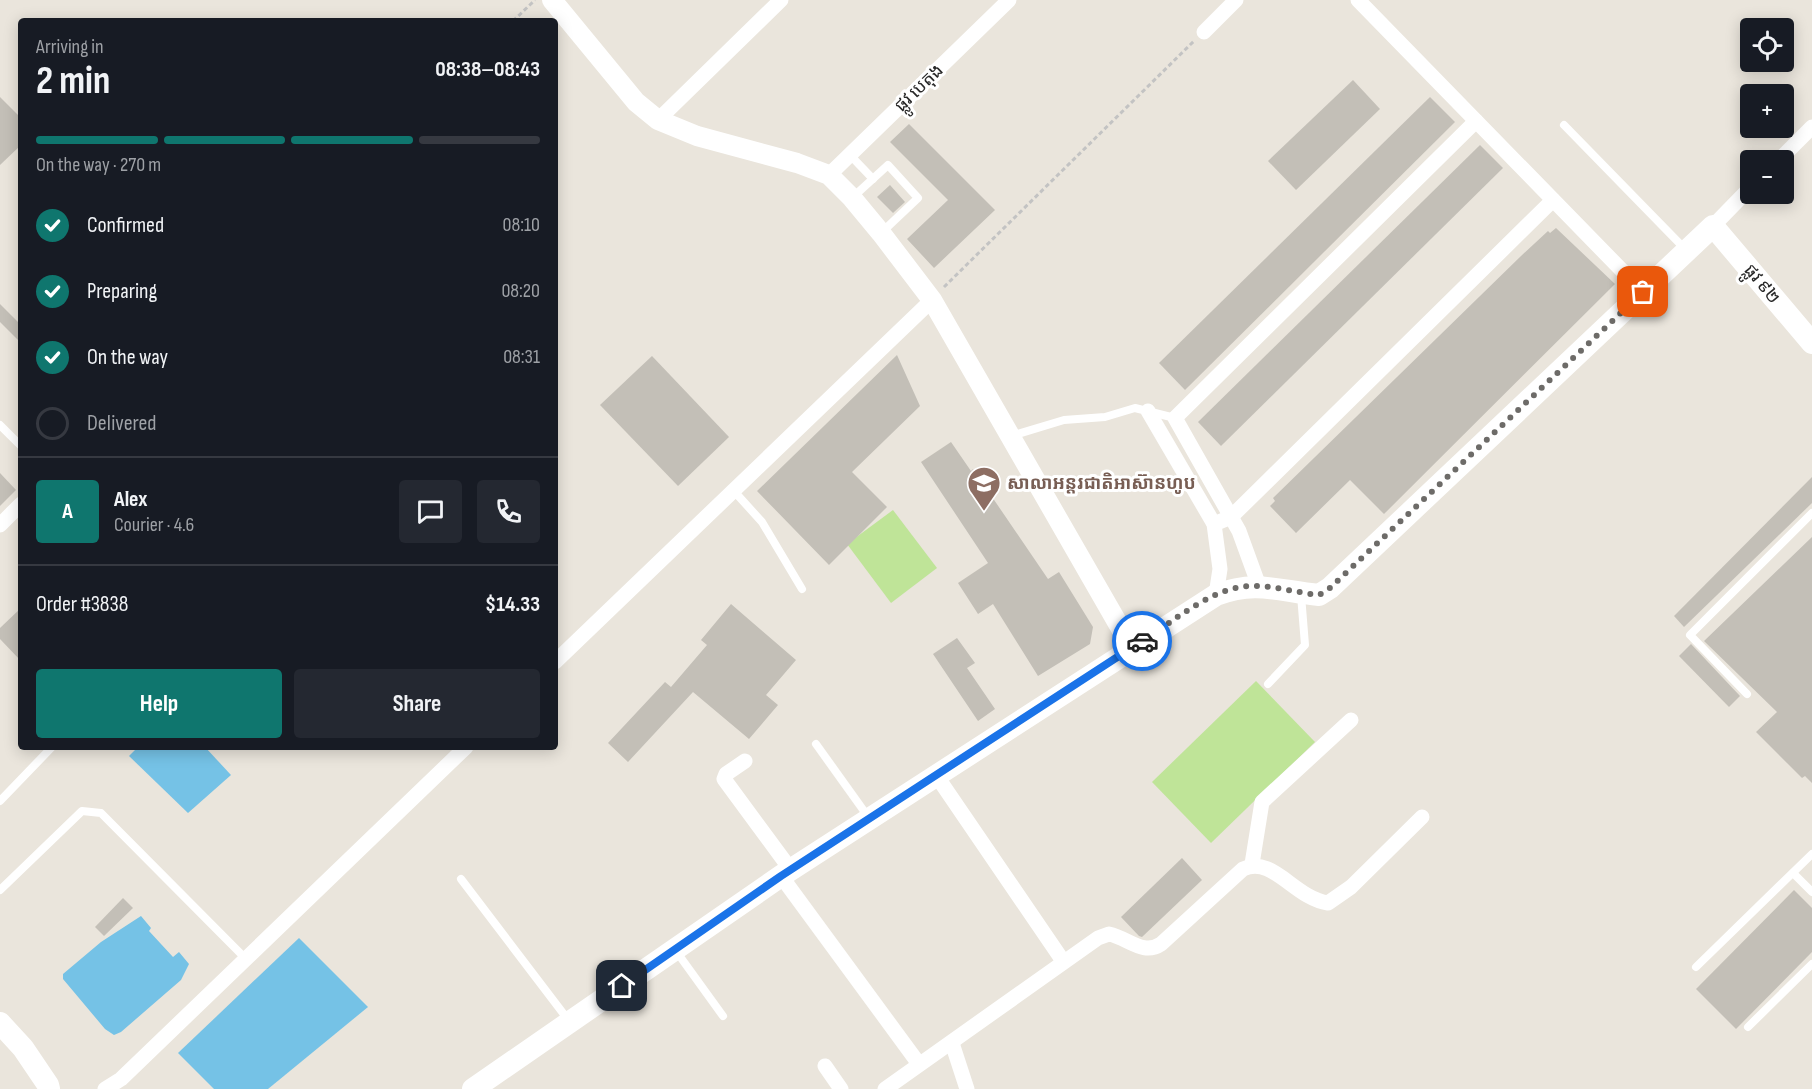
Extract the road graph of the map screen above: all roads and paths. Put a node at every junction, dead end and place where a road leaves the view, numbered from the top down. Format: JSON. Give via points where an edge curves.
{"nodes":[{"id":1,"x":535,"y":0,"type":"edge"},
{"id":2,"x":552,"y":0,"type":"edge"},
{"id":3,"x":781,"y":0,"type":"edge"},
{"id":4,"x":1009,"y":0,"type":"edge"},
{"id":5,"x":1236,"y":0,"type":"edge"},
{"id":6,"x":1358,"y":0,"type":"edge"},
{"id":7,"x":516,"y":18,"type":"edge"},
{"id":8,"x":1204,"y":32,"type":"joint"},
{"id":9,"x":658,"y":120,"type":"junction"},
{"id":10,"x":1476,"y":121,"type":"junction"},
{"id":11,"x":1564,"y":125,"type":"dead end"},
{"id":12,"x":1812,"y":128,"type":"edge"},
{"id":13,"x":1789,"y":150,"type":"edge"},
{"id":14,"x":850,"y":155,"type":"junction"},
{"id":15,"x":828,"y":175,"type":"junction"},
{"id":16,"x":873,"y":179,"type":"junction"},
{"id":17,"x":852,"y":198,"type":"junction"},
{"id":18,"x":1740,"y":198,"type":"edge"},
{"id":19,"x":1553,"y":200,"type":"junction"},
{"id":20,"x":1713,"y":226,"type":"junction"},
{"id":21,"x":881,"y":233,"type":"junction"},
{"id":22,"x":1687,"y":250,"type":"junction"},
{"id":23,"x":1643,"y":292,"type":"junction"},
{"id":24,"x":932,"y":300,"type":"junction"},
{"id":25,"x":1812,"y":343,"type":"edge"},
{"id":26,"x":1148,"y":411,"type":"junction"},
{"id":27,"x":1175,"y":418,"type":"junction"},
{"id":28,"x":0,"y":425,"type":"edge"},
{"id":29,"x":1010,"y":436,"type":"junction"},
{"id":30,"x":18,"y":443,"type":"edge"},
{"id":31,"x":733,"y":490,"type":"junction"},
{"id":32,"x":18,"y":507,"type":"edge"},
{"id":33,"x":1812,"y":513,"type":"edge"},
{"id":34,"x":1231,"y":517,"type":"junction"},
{"id":35,"x":1214,"y":524,"type":"junction"},
{"id":36,"x":0,"y":525,"type":"edge"},
{"id":37,"x":1259,"y":586,"type":"junction"},
{"id":38,"x":802,"y":589,"type":"dead end"},
{"id":39,"x":1301,"y":593,"type":"junction"},
{"id":40,"x":1216,"y":595,"type":"junction"},
{"id":41,"x":1132,"y":648,"type":"junction"},
{"id":42,"x":558,"y":659,"type":"edge"},
{"id":43,"x":1268,"y":684,"type":"dead end"},
{"id":44,"x":1747,"y":694,"type":"dead end"},
{"id":45,"x":1351,"y":720,"type":"dead end"},
{"id":46,"x":816,"y":744,"type":"dead end"},
{"id":47,"x":49,"y":750,"type":"edge"},
{"id":48,"x":458,"y":750,"type":"edge"},
{"id":49,"x":745,"y":761,"type":"dead end"},
{"id":50,"x":936,"y":775,"type":"junction"},
{"id":51,"x":0,"y":801,"type":"edge"},
{"id":52,"x":1422,"y":817,"type":"dead end"},
{"id":53,"x":869,"y":819,"type":"junction"},
{"id":54,"x":1812,"y":854,"type":"edge"},
{"id":55,"x":1252,"y":864,"type":"junction"},
{"id":56,"x":786,"y":873,"type":"junction"},
{"id":57,"x":1793,"y":873,"type":"junction"},
{"id":58,"x":461,"y":879,"type":"dead end"},
{"id":59,"x":0,"y":890,"type":"edge"},
{"id":60,"x":1812,"y":892,"type":"edge"},
{"id":61,"x":675,"y":950,"type":"junction"},
{"id":62,"x":246,"y":959,"type":"junction"},
{"id":63,"x":1063,"y":961,"type":"junction"},
{"id":64,"x":1812,"y":964,"type":"edge"},
{"id":65,"x":1696,"y":967,"type":"dead end"},
{"id":66,"x":723,"y":1016,"type":"dead end"},
{"id":67,"x":570,"y":1022,"type":"junction"},
{"id":68,"x":0,"y":1023,"type":"edge"},
{"id":69,"x":1748,"y":1027,"type":"dead end"},
{"id":70,"x":952,"y":1043,"type":"junction"},
{"id":71,"x":920,"y":1064,"type":"junction"},
{"id":72,"x":825,"y":1066,"type":"dead end"},
{"id":73,"x":478,"y":1088,"type":"edge"},
{"id":74,"x":49,"y":1089,"type":"edge"},
{"id":75,"x":105,"y":1089,"type":"edge"},
{"id":76,"x":841,"y":1089,"type":"edge"},
{"id":77,"x":885,"y":1089,"type":"edge"},
{"id":78,"x":968,"y":1089,"type":"edge"}],
"edges":[{"from":1,"to":7,"type":"path"},
{"from":2,"to":9,"type":"street","via":[[636,102]]},
{"from":3,"to":9,"type":"street"},
{"from":4,"to":14,"type":"street","name":"ផ្លូវ បេតុង"},
{"from":5,"to":8,"type":"street"},
{"from":6,"to":10,"type":"street"},
{"from":8,"to":24,"type":"path"},
{"from":9,"to":15,"type":"street","via":[[697,136]]},
{"from":10,"to":19,"type":"street"},
{"from":10,"to":27,"type":"street"},
{"from":11,"to":22,"type":"lane"},
{"from":12,"to":13,"type":"street"},
{"from":14,"to":15,"type":"street","name":"ផ្លូវ បេតុង"},
{"from":14,"to":16,"type":"lane"},
{"from":15,"to":17,"type":"street"},
{"from":16,"to":17,"type":"lane"},
{"from":16,"to":21,"type":"lane","via":[[888,165],[918,198]]},
{"from":17,"to":21,"type":"street"},
{"from":18,"to":20,"type":"street"},
{"from":19,"to":23,"type":"street"},
{"from":19,"to":34,"type":"street"},
{"from":20,"to":22,"type":"main road"},
{"from":20,"to":25,"type":"main road","name":"ផ្លូវ ៩២"},
{"from":21,"to":24,"type":"street"},
{"from":22,"to":23,"type":"main road"},
{"from":23,"to":39,"type":"main road","via":[[1330,588],[1319,595]]},
{"from":24,"to":29,"type":"street"},
{"from":24,"to":31,"type":"street"},
{"from":26,"to":27,"type":"lane"},
{"from":26,"to":29,"type":"lane","via":[[1135,408],[1105,417],[1064,420]]},
{"from":26,"to":35,"type":"street"},
{"from":27,"to":34,"type":"street"},
{"from":28,"to":30,"type":"lane"},
{"from":29,"to":41,"type":"street"},
{"from":31,"to":38,"type":"lane","via":[[762,522]]},
{"from":31,"to":42,"type":"street"},
{"from":32,"to":36,"type":"street"},
{"from":33,"to":44,"type":"lane","via":[[1690,635]]},
{"from":34,"to":35,"type":"street"},
{"from":34,"to":37,"type":"street"},
{"from":35,"to":40,"type":"street","via":[[1220,569]]},
{"from":37,"to":39,"type":"main road"},
{"from":37,"to":40,"type":"main road","via":[[1237,587]]},
{"from":39,"to":43,"type":"lane","via":[[1305,645]]},
{"from":40,"to":41,"type":"main road"},
{"from":41,"to":50,"type":"main road"},
{"from":45,"to":55,"type":"street","via":[[1262,802]]},
{"from":46,"to":53,"type":"lane"},
{"from":47,"to":51,"type":"lane"},
{"from":48,"to":62,"type":"street"},
{"from":49,"to":56,"type":"street","via":[[724,779]]},
{"from":50,"to":53,"type":"main road"},
{"from":50,"to":63,"type":"street"},
{"from":52,"to":55,"type":"street","via":[[1351,887],[1328,903],[1316,902],[1273,871]]},
{"from":53,"to":56,"type":"main road"},
{"from":54,"to":57,"type":"lane"},
{"from":55,"to":63,"type":"street","via":[[1153,949],[1109,934]]},
{"from":56,"to":61,"type":"main road"},
{"from":56,"to":71,"type":"street"},
{"from":57,"to":60,"type":"lane"},
{"from":57,"to":65,"type":"lane"},
{"from":58,"to":67,"type":"lane"},
{"from":59,"to":62,"type":"lane","via":[[82,811],[101,813]]},
{"from":61,"to":66,"type":"lane"},
{"from":61,"to":67,"type":"main road"},
{"from":62,"to":75,"type":"street","via":[[121,1079]]},
{"from":63,"to":70,"type":"street"},
{"from":64,"to":69,"type":"lane"},
{"from":67,"to":73,"type":"main road"},
{"from":68,"to":74,"type":"main road","via":[[23,1048]]},
{"from":70,"to":71,"type":"street"},
{"from":70,"to":78,"type":"street"},
{"from":71,"to":77,"type":"street"},
{"from":72,"to":76,"type":"street"}]}
